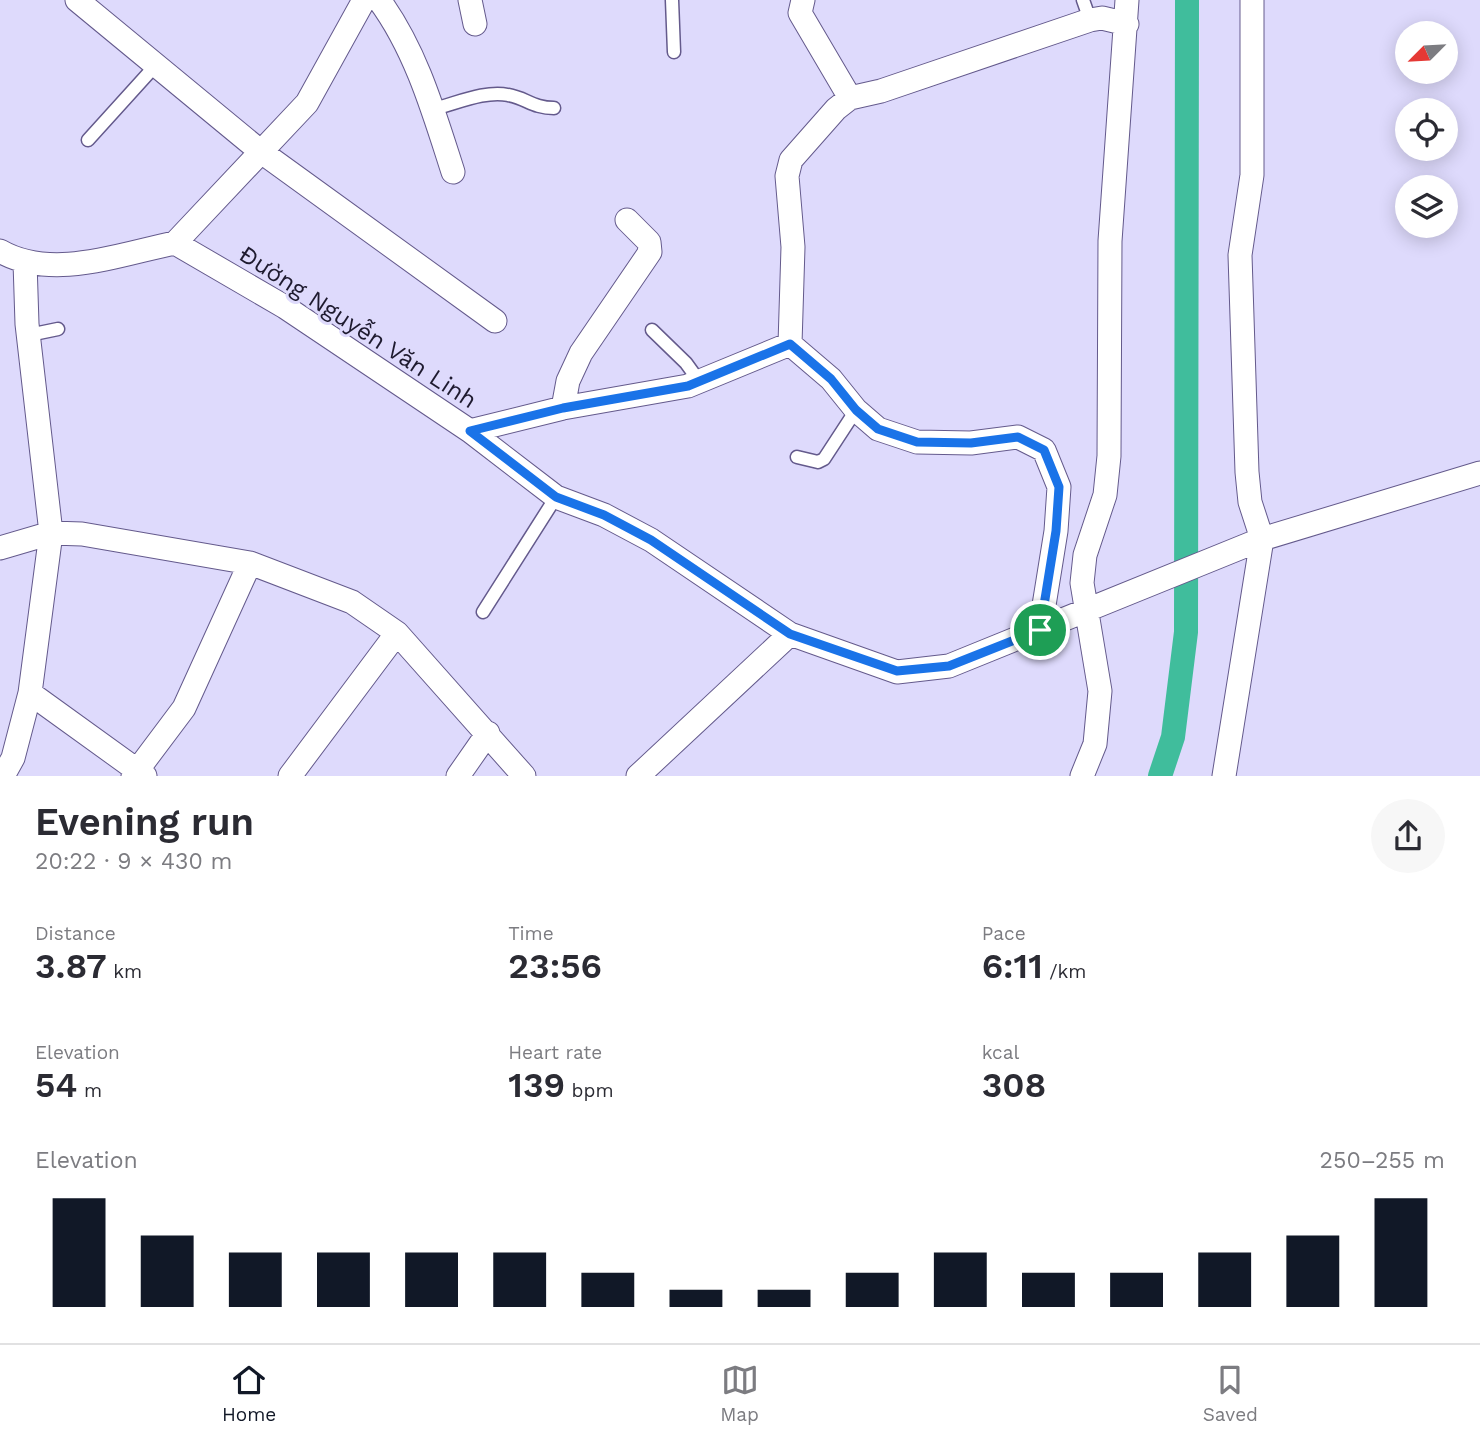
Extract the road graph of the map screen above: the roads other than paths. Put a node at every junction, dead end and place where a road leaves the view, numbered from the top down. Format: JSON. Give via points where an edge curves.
{"nodes":[{"id":1,"x":77,"y":0,"type":"edge"},
{"id":2,"x":364,"y":0,"type":"edge"},
{"id":3,"x":379,"y":0,"type":"edge"},
{"id":4,"x":470,"y":0,"type":"edge"},
{"id":5,"x":672,"y":0,"type":"edge"},
{"id":6,"x":803,"y":0,"type":"edge"},
{"id":7,"x":1127,"y":0,"type":"edge"},
{"id":8,"x":1252,"y":0,"type":"edge"},
{"id":9,"x":1087,"y":10,"type":"edge"},
{"id":10,"x":475,"y":24,"type":"dead end"},
{"id":11,"x":1127,"y":24,"type":"junction"},
{"id":12,"x":674,"y":52,"type":"dead end"},
{"id":13,"x":155,"y":66,"type":"junction"},
{"id":14,"x":850,"y":98,"type":"junction"},
{"id":15,"x":554,"y":108,"type":"dead end"},
{"id":16,"x":433,"y":109,"type":"junction"},
{"id":17,"x":88,"y":141,"type":"dead end"},
{"id":18,"x":260,"y":151,"type":"junction"},
{"id":19,"x":453,"y":172,"type":"dead end"},
{"id":20,"x":627,"y":220,"type":"dead end"},
{"id":21,"x":175,"y":243,"type":"junction"},
{"id":22,"x":0,"y":251,"type":"edge"},
{"id":23,"x":25,"y":262,"type":"junction"},
{"id":24,"x":495,"y":321,"type":"dead end"},
{"id":25,"x":58,"y":329,"type":"dead end"},
{"id":26,"x":652,"y":330,"type":"dead end"},
{"id":27,"x":29,"y":335,"type":"junction"},
{"id":28,"x":790,"y":344,"type":"junction"},
{"id":29,"x":699,"y":381,"type":"junction"},
{"id":30,"x":563,"y":408,"type":"junction"},
{"id":31,"x":856,"y":410,"type":"junction"},
{"id":32,"x":470,"y":431,"type":"junction"},
{"id":33,"x":797,"y":457,"type":"dead end"},
{"id":34,"x":1480,"y":473,"type":"edge"},
{"id":35,"x":556,"y":497,"type":"junction"},
{"id":36,"x":51,"y":533,"type":"junction"},
{"id":37,"x":1262,"y":539,"type":"junction"},
{"id":38,"x":0,"y":548,"type":"edge"},
{"id":39,"x":250,"y":563,"type":"junction"},
{"id":40,"x":1085,"y":611,"type":"junction"},
{"id":41,"x":483,"y":612,"type":"dead end"},
{"id":42,"x":1040,"y":630,"type":"junction"},
{"id":43,"x":397,"y":633,"type":"junction"},
{"id":44,"x":790,"y":634,"type":"junction"},
{"id":45,"x":30,"y":693,"type":"junction"},
{"id":46,"x":488,"y":733,"type":"junction"},
{"id":47,"x":138,"y":774,"type":"edge"},
{"id":48,"x":3,"y":776,"type":"edge"},
{"id":49,"x":290,"y":776,"type":"edge"},
{"id":50,"x":458,"y":776,"type":"edge"},
{"id":51,"x":524,"y":776,"type":"edge"},
{"id":52,"x":638,"y":776,"type":"edge"},
{"id":53,"x":1082,"y":776,"type":"edge"},
{"id":54,"x":1224,"y":776,"type":"edge"}],
"edges":[{"from":1,"to":13,"type":"street"},
{"from":2,"to":18,"type":"street","via":[[307,103]]},
{"from":3,"to":16,"type":"street","via":[[403,37]]},
{"from":4,"to":10,"type":"street"},
{"from":5,"to":12,"type":"lane"},
{"from":6,"to":14,"type":"street","via":[[800,13]]},
{"from":7,"to":11,"type":"street"},
{"from":8,"to":37,"type":"street","via":[[1252,175],[1240,256],[1247,472],[1250,502]]},
{"from":9,"to":11,"type":"street"},
{"from":9,"to":14,"type":"street","via":[[881,92]]},
{"from":11,"to":40,"type":"street","via":[[1110,241],[1109,456],[1105,495],[1085,555]]},
{"from":13,"to":17,"type":"lane"},
{"from":13,"to":18,"type":"street"},
{"from":14,"to":28,"type":"street","via":[[791,160],[787,176],[793,247]]},
{"from":15,"to":16,"type":"lane","via":[[537,108],[508,94]]},
{"from":16,"to":19,"type":"street"},
{"from":18,"to":21,"type":"street"},
{"from":18,"to":24,"type":"street"},
{"from":20,"to":30,"type":"street","via":[[649,242],[650,252],[581,353],[568,381]]},
{"from":21,"to":23,"type":"street","via":[[73,265]]},
{"from":21,"to":32,"type":"street","name":"Đường Nguyễn Văn Linh","via":[[285,307]]},
{"from":22,"to":23,"type":"street"},
{"from":23,"to":27,"type":"street"},
{"from":25,"to":27,"type":"lane"},
{"from":26,"to":29,"type":"lane"},
{"from":27,"to":36,"type":"street"},
{"from":28,"to":29,"type":"street"},
{"from":28,"to":31,"type":"street","via":[[831,379]]},
{"from":29,"to":30,"type":"street"},
{"from":30,"to":32,"type":"street"},
{"from":31,"to":33,"type":"lane","via":[[824,459]]},
{"from":31,"to":42,"type":"street","via":[[878,429],[917,442],[971,443],[1018,437],[1044,450],[1059,487]]},
{"from":32,"to":35,"type":"street","name":"Đường Nguyễn Văn Linh"},
{"from":34,"to":37,"type":"street","name":"Đường Nguyễn Văn Linh"},
{"from":35,"to":41,"type":"lane"},
{"from":35,"to":44,"type":"street","name":"Đường Nguyễn Văn Linh","via":[[651,540]]},
{"from":36,"to":38,"type":"street"},
{"from":36,"to":39,"type":"street","via":[[82,534]]},
{"from":36,"to":45,"type":"street"},
{"from":37,"to":40,"type":"street","name":"Đường Nguyễn Văn Linh"},
{"from":37,"to":54,"type":"street"},
{"from":39,"to":43,"type":"street","via":[[352,602]]},
{"from":39,"to":47,"type":"street","via":[[184,708]]},
{"from":40,"to":42,"type":"street","name":"Đường Nguyễn Văn Linh"},
{"from":40,"to":53,"type":"street","via":[[1100,691],[1095,744]]},
{"from":42,"to":44,"type":"street","name":"Đường Nguyễn Văn Linh","via":[[949,666],[897,671]]},
{"from":43,"to":46,"type":"street"},
{"from":43,"to":49,"type":"street"},
{"from":44,"to":52,"type":"street"},
{"from":45,"to":47,"type":"street"},
{"from":45,"to":48,"type":"street","via":[[13,758]]},
{"from":46,"to":50,"type":"street"},
{"from":46,"to":51,"type":"street"}]}
